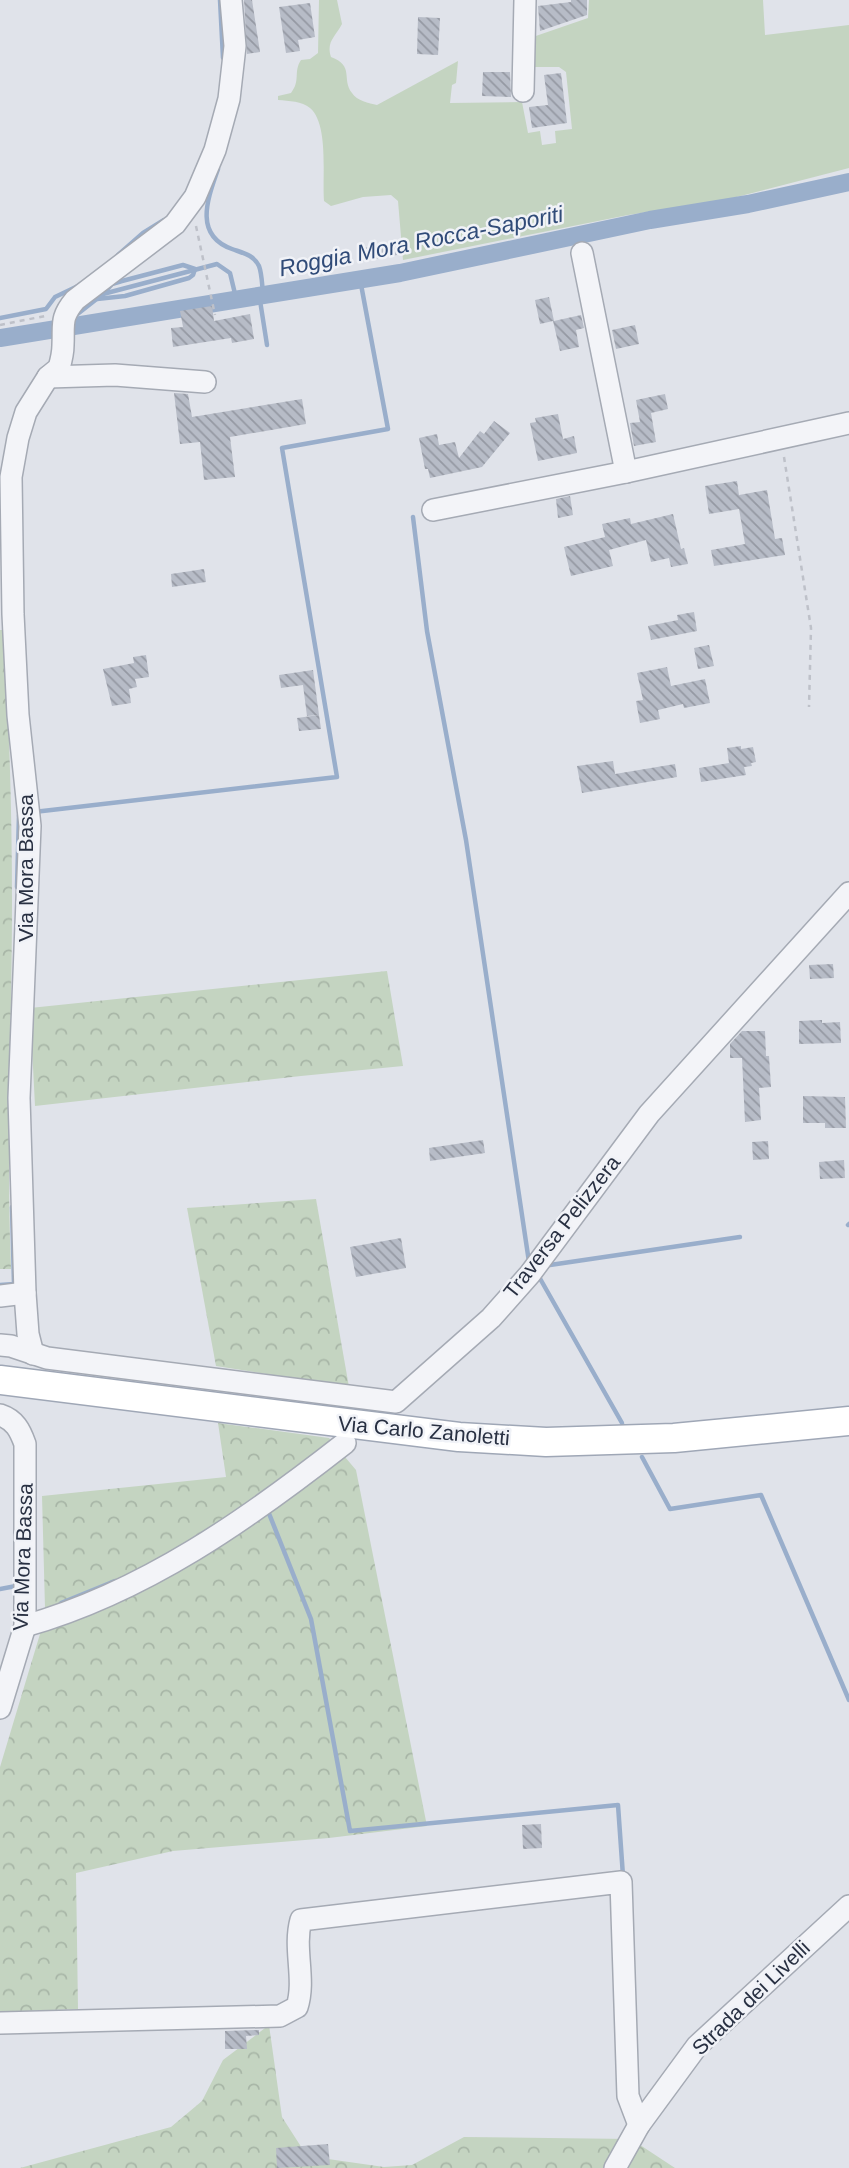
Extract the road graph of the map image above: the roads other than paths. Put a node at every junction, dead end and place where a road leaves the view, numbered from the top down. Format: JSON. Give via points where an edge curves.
{"nodes":[{"id":1,"x":230,"y":0,"type":"edge"},
{"id":2,"x":525,"y":0,"type":"edge"},
{"id":3,"x":523,"y":91,"type":"dead end"},
{"id":4,"x":582,"y":253,"type":"dead end"},
{"id":5,"x":48,"y":377,"type":"junction"},
{"id":6,"x":205,"y":382,"type":"dead end"},
{"id":7,"x":849,"y":423,"type":"edge"},
{"id":8,"x":626,"y":472,"type":"junction"},
{"id":9,"x":433,"y":510,"type":"dead end"},
{"id":10,"x":849,"y":892,"type":"edge"},
{"id":11,"x":25,"y":1293,"type":"junction"},
{"id":12,"x":0,"y":1296,"type":"edge"},
{"id":13,"x":0,"y":1345,"type":"edge"},
{"id":14,"x":33,"y":1354,"type":"junction"},
{"id":15,"x":0,"y":1380,"type":"edge"},
{"id":16,"x":0,"y":1415,"type":"edge"},
{"id":17,"x":849,"y":1420,"type":"edge"},
{"id":18,"x":345,"y":1443,"type":"dead end"},
{"id":19,"x":25,"y":1620,"type":"junction"},
{"id":20,"x":0,"y":1708,"type":"edge"},
{"id":21,"x":849,"y":1906,"type":"edge"},
{"id":22,"x":0,"y":2023,"type":"edge"},
{"id":23,"x":639,"y":2125,"type":"junction"},
{"id":24,"x":615,"y":2167,"type":"edge"}],
"edges":[{"from":1,"to":5,"type":"street","name":"Via Mora Bassa","via":[[235,46],[229,99],[192,202],[175,224],[75,300],[64,315],[59,368]]},
{"from":2,"to":3,"type":"street"},
{"from":4,"to":8,"type":"street"},
{"from":5,"to":6,"type":"street","via":[[115,375]]},
{"from":5,"to":11,"type":"street","name":"Via Mora Bassa","via":[[26,412],[11,477],[18,715],[29,813],[19,1098]]},
{"from":7,"to":8,"type":"street"},
{"from":8,"to":9,"type":"street"},
{"from":10,"to":14,"type":"street","name":"Traversa Pelizzera","via":[[649,1114],[530,1274],[491,1318],[396,1402]]},
{"from":11,"to":12,"type":"street"},
{"from":11,"to":14,"type":"street","name":"Via Mora Bassa"},
{"from":13,"to":14,"type":"street","name":"Traversa Pelizzera"},
{"from":15,"to":17,"type":"main road","name":"Via Carlo Zanoletti","via":[[458,1437],[546,1442],[674,1438]]},
{"from":16,"to":19,"type":"street","name":"Via Mora Bassa","via":[[20,1429],[25,1444]]},
{"from":18,"to":19,"type":"street","via":[[265,1504],[183,1557],[69,1614]]},
{"from":19,"to":20,"type":"street","name":"Via Mora Bassa"},
{"from":21,"to":23,"type":"street","name":"Strada dei Livelli","via":[[697,2046]]},
{"from":22,"to":23,"type":"street","via":[[280,2016],[297,2007],[301,1995],[297,1934],[301,1920],[621,1882],[628,2095]]},
{"from":23,"to":24,"type":"street","name":"Strada dei Livelli"}]}
